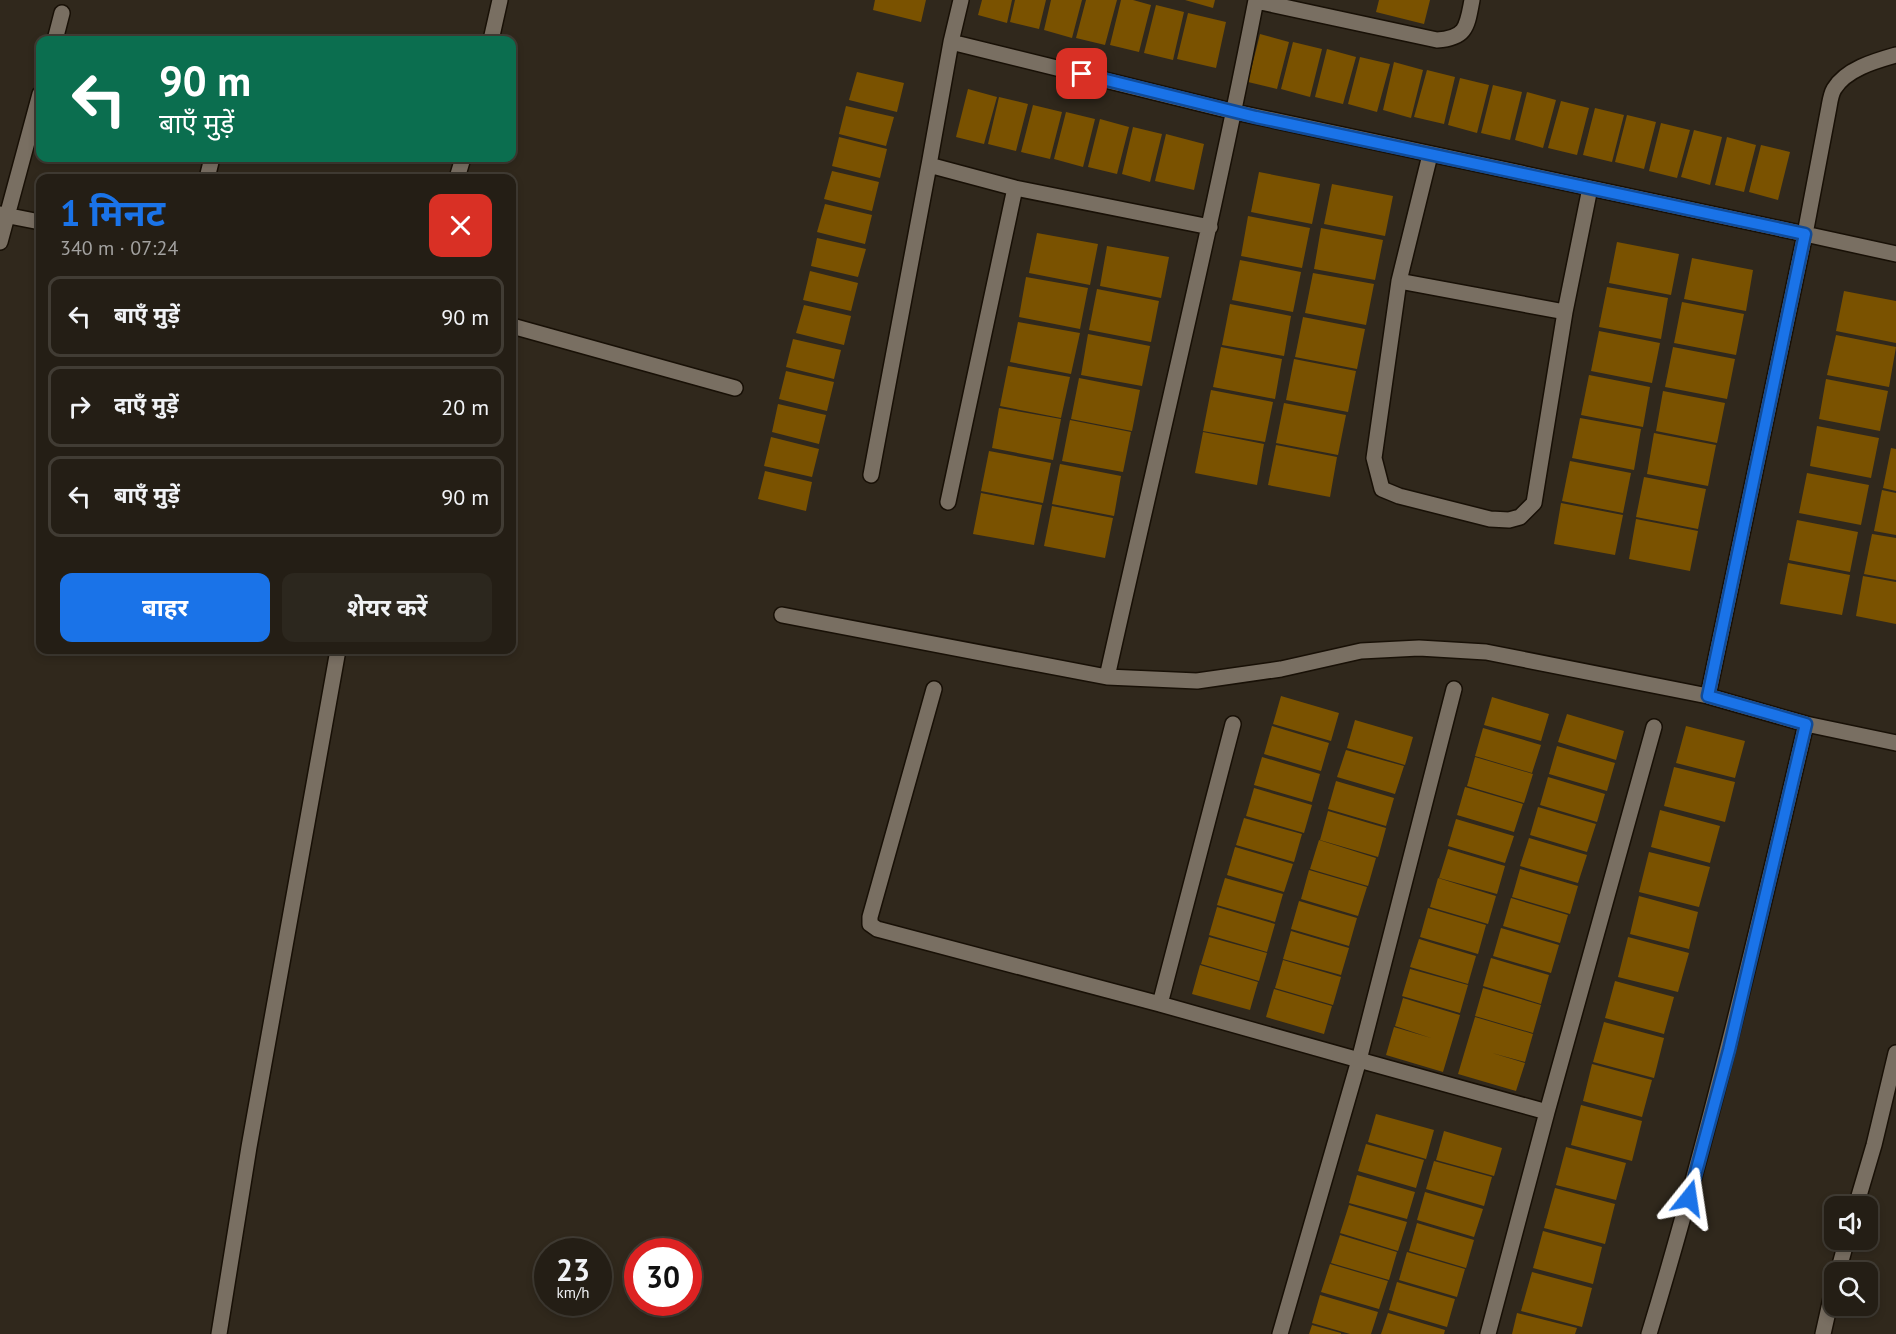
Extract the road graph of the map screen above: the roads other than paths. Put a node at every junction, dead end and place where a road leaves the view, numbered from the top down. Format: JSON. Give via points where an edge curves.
{"nodes":[{"id":1,"x":500,"y":0,"type":"edge"},
{"id":2,"x":961,"y":0,"type":"edge"},
{"id":3,"x":1256,"y":0,"type":"edge"},
{"id":4,"x":1472,"y":0,"type":"edge"},
{"id":5,"x":62,"y":13,"type":"dead end"},
{"id":6,"x":56,"y":36,"type":"edge"},
{"id":7,"x":492,"y":36,"type":"edge"},
{"id":8,"x":951,"y":42,"type":"junction"},
{"id":9,"x":1896,"y":55,"type":"edge"},
{"id":10,"x":36,"y":107,"type":"edge"},
{"id":11,"x":1235,"y":112,"type":"junction"},
{"id":12,"x":1430,"y":155,"type":"junction"},
{"id":13,"x":929,"y":165,"type":"junction"},
{"id":14,"x":1015,"y":188,"type":"junction"},
{"id":15,"x":1590,"y":188,"type":"junction"},
{"id":16,"x":4,"y":215,"type":"edge"},
{"id":17,"x":36,"y":221,"type":"edge"},
{"id":18,"x":1210,"y":227,"type":"junction"},
{"id":19,"x":1805,"y":234,"type":"junction"},
{"id":20,"x":0,"y":242,"type":"edge"},
{"id":21,"x":1896,"y":254,"type":"edge"},
{"id":22,"x":1399,"y":281,"type":"junction"},
{"id":23,"x":1565,"y":312,"type":"junction"},
{"id":24,"x":516,"y":327,"type":"edge"},
{"id":25,"x":735,"y":388,"type":"dead end"},
{"id":26,"x":871,"y":475,"type":"dead end"},
{"id":27,"x":948,"y":502,"type":"dead end"},
{"id":28,"x":782,"y":615,"type":"dead end"},
{"id":29,"x":337,"y":654,"type":"edge"},
{"id":30,"x":1107,"y":677,"type":"junction"},
{"id":31,"x":934,"y":689,"type":"dead end"},
{"id":32,"x":1454,"y":689,"type":"dead end"},
{"id":33,"x":1708,"y":696,"type":"junction"},
{"id":34,"x":1233,"y":724,"type":"dead end"},
{"id":35,"x":1806,"y":724,"type":"junction"},
{"id":36,"x":1654,"y":727,"type":"dead end"},
{"id":37,"x":1896,"y":743,"type":"edge"},
{"id":38,"x":1160,"y":1004,"type":"junction"},
{"id":39,"x":1896,"y":1053,"type":"edge"},
{"id":40,"x":1359,"y":1060,"type":"junction"},
{"id":41,"x":1547,"y":1112,"type":"junction"},
{"id":42,"x":1859,"y":1196,"type":"edge"},
{"id":43,"x":1827,"y":1316,"type":"edge"},
{"id":44,"x":219,"y":1334,"type":"edge"},
{"id":45,"x":1280,"y":1334,"type":"edge"},
{"id":46,"x":1488,"y":1334,"type":"edge"},
{"id":47,"x":1650,"y":1334,"type":"edge"},
{"id":48,"x":1823,"y":1334,"type":"edge"}],
"edges":[{"from":1,"to":7,"type":"street"},
{"from":2,"to":8,"type":"street"},
{"from":3,"to":4,"type":"street","via":[[1437,40],[1462,33]]},
{"from":3,"to":11,"type":"street"},
{"from":5,"to":6,"type":"street"},
{"from":8,"to":11,"type":"street"},
{"from":8,"to":13,"type":"street"},
{"from":9,"to":19,"type":"street","via":[[1854,71],[1833,90]]},
{"from":10,"to":16,"type":"street"},
{"from":11,"to":12,"type":"street"},
{"from":11,"to":18,"type":"street"},
{"from":12,"to":15,"type":"street"},
{"from":12,"to":22,"type":"street"},
{"from":13,"to":14,"type":"street"},
{"from":13,"to":26,"type":"street"},
{"from":14,"to":18,"type":"street"},
{"from":14,"to":27,"type":"street"},
{"from":15,"to":19,"type":"street"},
{"from":15,"to":23,"type":"street"},
{"from":16,"to":17,"type":"street"},
{"from":16,"to":20,"type":"street"},
{"from":18,"to":30,"type":"street"},
{"from":19,"to":21,"type":"street"},
{"from":19,"to":33,"type":"street"},
{"from":22,"to":23,"type":"street"},
{"from":22,"to":23,"type":"street","via":[[1374,458],[1382,489],[1490,519],[1520,517],[1533,503]]},
{"from":24,"to":25,"type":"street"},
{"from":28,"to":30,"type":"street"},
{"from":29,"to":44,"type":"street"},
{"from":30,"to":33,"type":"street","via":[[1197,681],[1281,669],[1361,651],[1419,648],[1486,651]]},
{"from":31,"to":38,"type":"street","via":[[870,924]]},
{"from":32,"to":40,"type":"street"},
{"from":33,"to":35,"type":"street"},
{"from":34,"to":38,"type":"street"},
{"from":35,"to":37,"type":"street"},
{"from":35,"to":47,"type":"street","via":[[1729,1050]]},
{"from":36,"to":41,"type":"street"},
{"from":38,"to":40,"type":"street"},
{"from":39,"to":42,"type":"street"},
{"from":40,"to":41,"type":"street"},
{"from":40,"to":45,"type":"street"},
{"from":41,"to":46,"type":"street"},
{"from":43,"to":48,"type":"street"}]}
